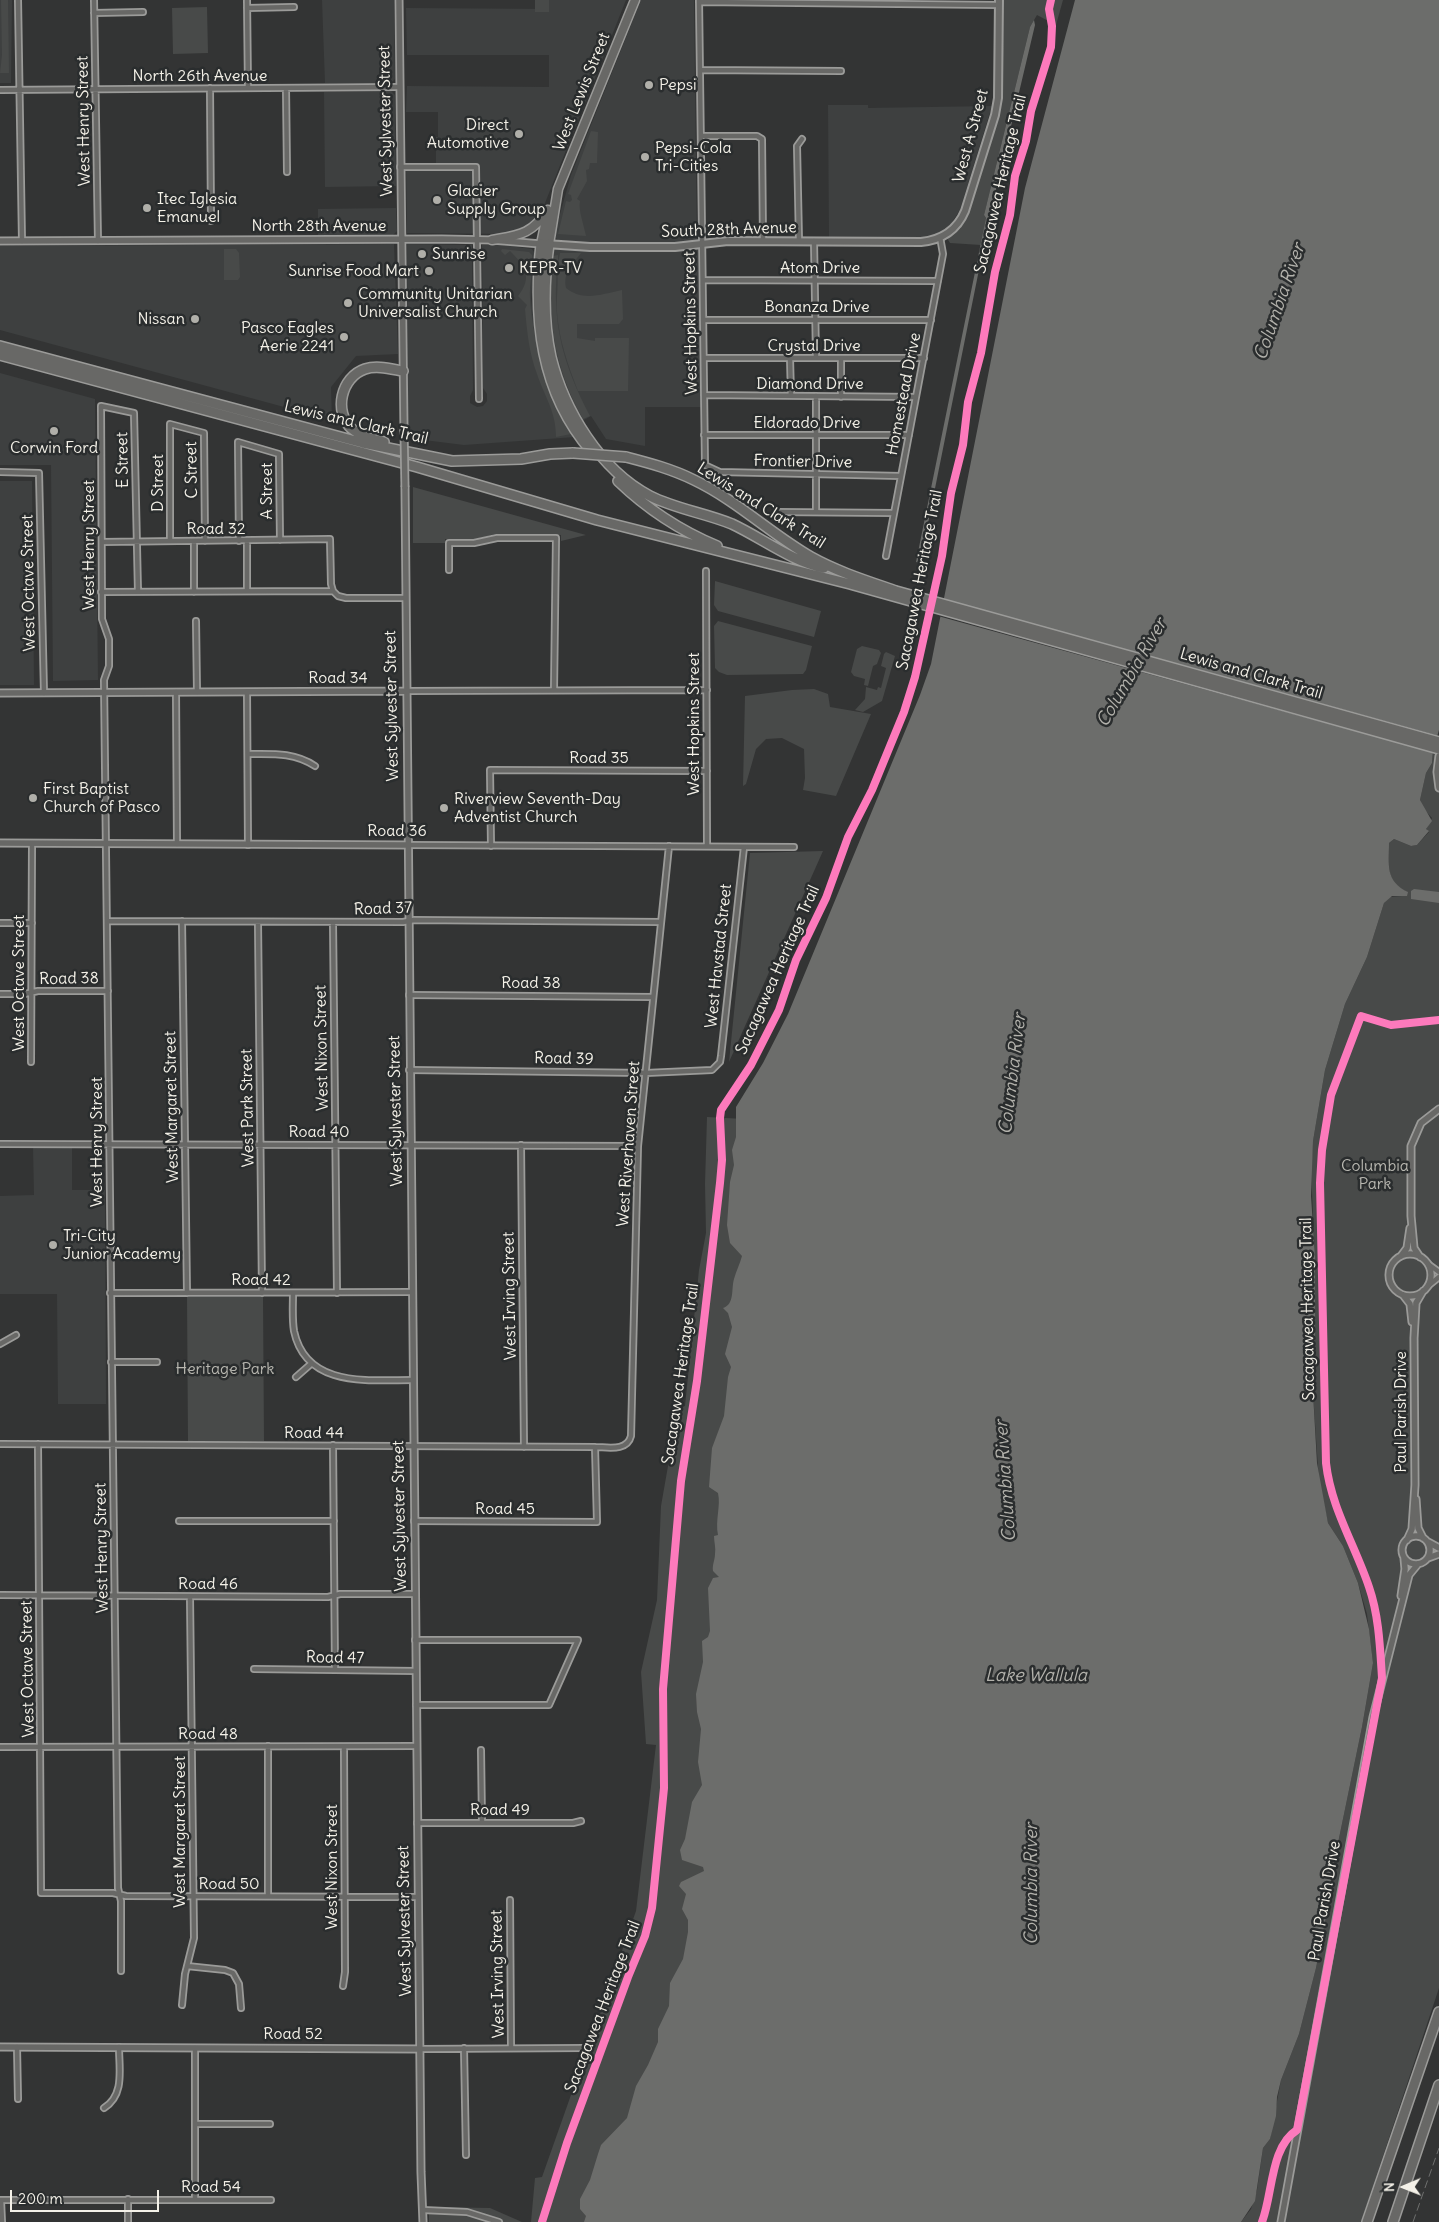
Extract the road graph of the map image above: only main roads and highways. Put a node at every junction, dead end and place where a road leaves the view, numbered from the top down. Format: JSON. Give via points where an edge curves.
{"nodes":[{"id":1,"x":636,"y":0,"type":"edge"},
{"id":2,"x":999,"y":3,"type":"edge"},
{"id":3,"x":556,"y":196,"type":"junction"},
{"id":4,"x":548,"y":210,"type":"junction"},
{"id":5,"x":940,"y":237,"type":"joint"},
{"id":6,"x":492,"y":240,"type":"road end"},
{"id":7,"x":545,"y":244,"type":"junction"},
{"id":8,"x":0,"y":341,"type":"edge"},
{"id":9,"x":0,"y":346,"type":"edge"},
{"id":10,"x":10,"y":349,"type":"junction"},
{"id":11,"x":0,"y":355,"type":"edge"},
{"id":12,"x":403,"y":371,"type":"road end"},
{"id":13,"x":475,"y":462,"type":"junction"},
{"id":14,"x":757,"y":561,"type":"junction"},
{"id":15,"x":839,"y":570,"type":"junction"},
{"id":16,"x":895,"y":594,"type":"junction"},
{"id":17,"x":1439,"y":742,"type":"edge"},
{"id":18,"x":1439,"y":749,"type":"edge"},
{"id":19,"x":1439,"y":2012,"type":"edge"},
{"id":20,"x":1439,"y":2085,"type":"edge"},
{"id":21,"x":1367,"y":2222,"type":"edge"},
{"id":22,"x":1393,"y":2222,"type":"edge"}],
"edges":[{"from":1,"to":3,"type":"main road","name":"West Lewis Street"},
{"from":2,"to":5,"type":"main road","name":"West A Street","via":[[999,90],[994,116],[962,216],[954,228]]},
{"from":3,"to":4,"type":"main road","name":"West Lewis Street"},
{"from":3,"to":7,"type":"main road","name":"West Lewis Street"},
{"from":4,"to":6,"type":"main road","via":[[529,231]]},
{"from":4,"to":7,"type":"main road","name":"West Lewis Street"},
{"from":5,"to":7,"type":"main road","name":"South 28th Avenue","via":[[921,242],[728,241],[675,247]]},
{"from":7,"to":14,"type":"highway","via":[[537,299],[539,331],[551,381],[574,429],[610,472],[646,505],[700,539]]},
{"from":7,"to":15,"type":"highway","via":[[545,301],[551,356],[558,379],[581,426],[614,469],[650,496],[729,523],[804,561]]},
{"from":8,"to":10,"type":"highway"},
{"from":9,"to":10,"type":"highway","name":"Lewis and Clark Trail"},
{"from":10,"to":13,"type":"highway","name":"Lewis and Clark Trail","via":[[363,443],[452,461]]},
{"from":11,"to":14,"type":"highway","name":"Lewis and Clark Trail"},
{"from":12,"to":13,"type":"highway","via":[[370,368],[351,379],[341,402],[351,428],[374,439]]},
{"from":13,"to":15,"type":"highway","name":"Lewis and Clark Trail","bridge":true,"via":[[573,453],[626,457],[660,466],[695,480],[798,549]]},
{"from":14,"to":16,"type":"highway","name":"Lewis and Clark Trail"},
{"from":15,"to":16,"type":"highway","name":"Lewis and Clark Trail"},
{"from":16,"to":17,"type":"highway","name":"Lewis and Clark Trail"},
{"from":16,"to":18,"type":"highway","name":"Lewis and Clark Trail"},
{"from":19,"to":21,"type":"highway"},
{"from":20,"to":22,"type":"highway"}]}
